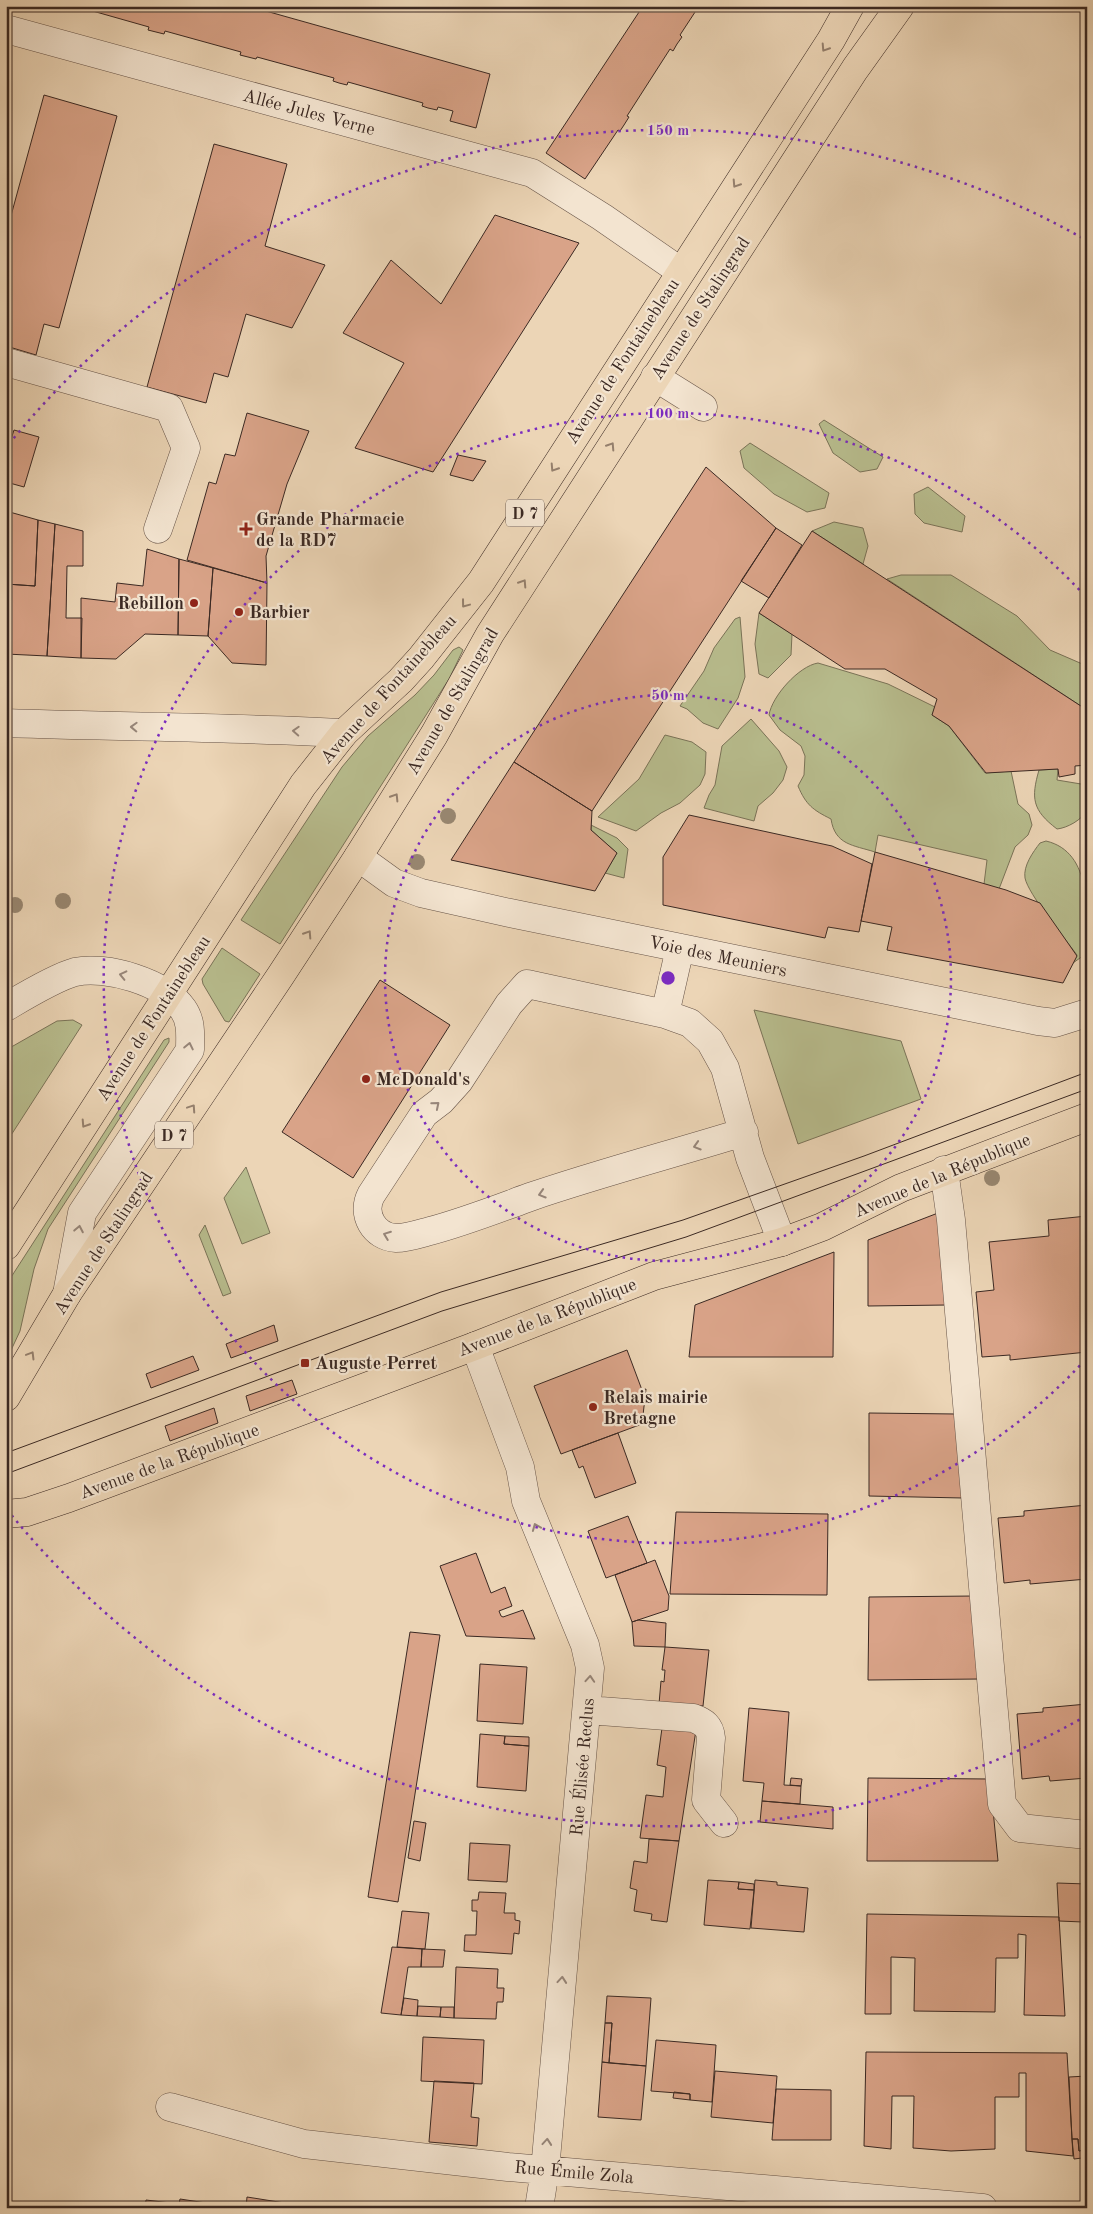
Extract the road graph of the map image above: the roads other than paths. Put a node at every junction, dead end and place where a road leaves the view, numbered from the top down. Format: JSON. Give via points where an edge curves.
{"nodes":[{"id":1,"x":850,"y":6,"type":"edge"},
{"id":2,"x":900,"y":6,"type":"edge"},
{"id":3,"x":6,"y":29,"type":"edge"},
{"id":4,"x":680,"y":271,"type":"junction"},
{"id":5,"x":6,"y":362,"type":"edge"},
{"id":6,"x":655,"y":377,"type":"junction"},
{"id":7,"x":703,"y":406,"type":"dead end"},
{"id":8,"x":158,"y":529,"type":"dead end"},
{"id":9,"x":6,"y":723,"type":"edge"},
{"id":10,"x":344,"y":733,"type":"junction"},
{"id":11,"x":358,"y":857,"type":"junction"},
{"id":12,"x":680,"y":948,"type":"junction"},
{"id":13,"x":168,"y":994,"type":"junction"},
{"id":14,"x":6,"y":1007,"type":"edge"},
{"id":15,"x":665,"y":1014,"type":"junction"},
{"id":16,"x":1087,"y":1014,"type":"edge"},
{"id":17,"x":1087,"y":1117,"type":"edge"},
{"id":18,"x":744,"y":1132,"type":"junction"},
{"id":19,"x":944,"y":1170,"type":"junction"},
{"id":20,"x":782,"y":1242,"type":"junction"},
{"id":21,"x":6,"y":1246,"type":"edge"},
{"id":22,"x":67,"y":1294,"type":"junction"},
{"id":23,"x":475,"y":1346,"type":"junction"},
{"id":24,"x":6,"y":1397,"type":"edge"},
{"id":25,"x":6,"y":1514,"type":"edge"},
{"id":26,"x":587,"y":1710,"type":"junction"},
{"id":27,"x":724,"y":1822,"type":"dead end"},
{"id":28,"x":1087,"y":1835,"type":"edge"},
{"id":29,"x":170,"y":2107,"type":"dead end"},
{"id":30,"x":545,"y":2170,"type":"junction"},
{"id":31,"x":539,"y":2208,"type":"edge"},
{"id":32,"x":983,"y":2208,"type":"edge"}],
"edges":[{"from":1,"to":4,"type":"main road","name":"Avenue de Fontainebleau","number":"D 7","one_way":true},
{"from":2,"to":6,"type":"main road","name":"Avenue de Stalingrad","number":"D 7","via":[[855,69]]},
{"from":3,"to":4,"type":"street","name":"Allée Jules Verne","via":[[532,173]]},
{"from":4,"to":10,"type":"main road","name":"Avenue de Fontainebleau","number":"D 7","one_way":true,"via":[[465,604],[401,680]]},
{"from":5,"to":8,"type":"street","via":[[169,408],[186,448]]},
{"from":6,"to":7,"type":"street"},
{"from":11,"to":6,"type":"main road","name":"Avenue de Stalingrad","number":"D 7","one_way":true,"via":[[438,727],[490,634]]},
{"from":10,"to":9,"type":"street","one_way":true},
{"from":10,"to":13,"type":"main road","name":"Avenue de Fontainebleau","number":"D 7","via":[[303,785]]},
{"from":11,"to":12,"type":"street","name":"Voie des Meuniers","via":[[394,883],[421,893]]},
{"from":22,"to":11,"type":"main road","name":"Avenue de Stalingrad","number":"D 7","one_way":true},
{"from":12,"to":15,"type":"street"},
{"from":12,"to":16,"type":"street","name":"Voie des Meuniers","via":[[1038,1021],[1055,1023]]},
{"from":13,"to":14,"type":"street","one_way":true,"via":[[128,975],[74,972]]},
{"from":13,"to":21,"type":"main road","name":"Avenue de Fontainebleau","number":"D 7","one_way":true},
{"from":22,"to":13,"type":"street","one_way":true,"via":[[82,1213],[190,1050],[191,1025],[183,1009]]},
{"from":15,"to":18,"type":"street","via":[[690,1023],[710,1041],[725,1068]]},
{"from":18,"to":15,"type":"street","one_way":true,"via":[[532,1197],[467,1221],[409,1236],[384,1235],[371,1223],[366,1207],[371,1195],[424,1114],[459,1081],[509,1004],[527,984]]},
{"from":17,"to":19,"type":"main road","name":"Avenue de la République"},
{"from":18,"to":20,"type":"street","via":[[750,1158]]},
{"from":19,"to":20,"type":"main road","name":"Avenue de la République","via":[[822,1227]]},
{"from":19,"to":28,"type":"street","via":[[1002,1804],[1020,1828]]},
{"from":20,"to":23,"type":"main road","name":"Avenue de la République","via":[[654,1276]]},
{"from":24,"to":22,"type":"main road","name":"Avenue de Stalingrad","number":"D 7","one_way":true},
{"from":23,"to":25,"type":"main road","name":"Avenue de la République","via":[[68,1498],[26,1512]]},
{"from":26,"to":23,"type":"street","name":"Rue Élisée Reclus","one_way":true,"via":[[590,1668],[585,1645],[526,1501],[520,1467]]},
{"from":26,"to":27,"type":"street","via":[[693,1718],[703,1722],[710,1729],[712,1738],[706,1800]]},
{"from":30,"to":26,"type":"street","name":"Rue Élisée Reclus","one_way":true},
{"from":29,"to":30,"type":"street","name":"Rue Émile Zola","via":[[304,2144]]},
{"from":30,"to":31,"type":"street","name":"Rue Élisée Reclus"},
{"from":30,"to":32,"type":"street","name":"Rue Émile Zola"}]}
